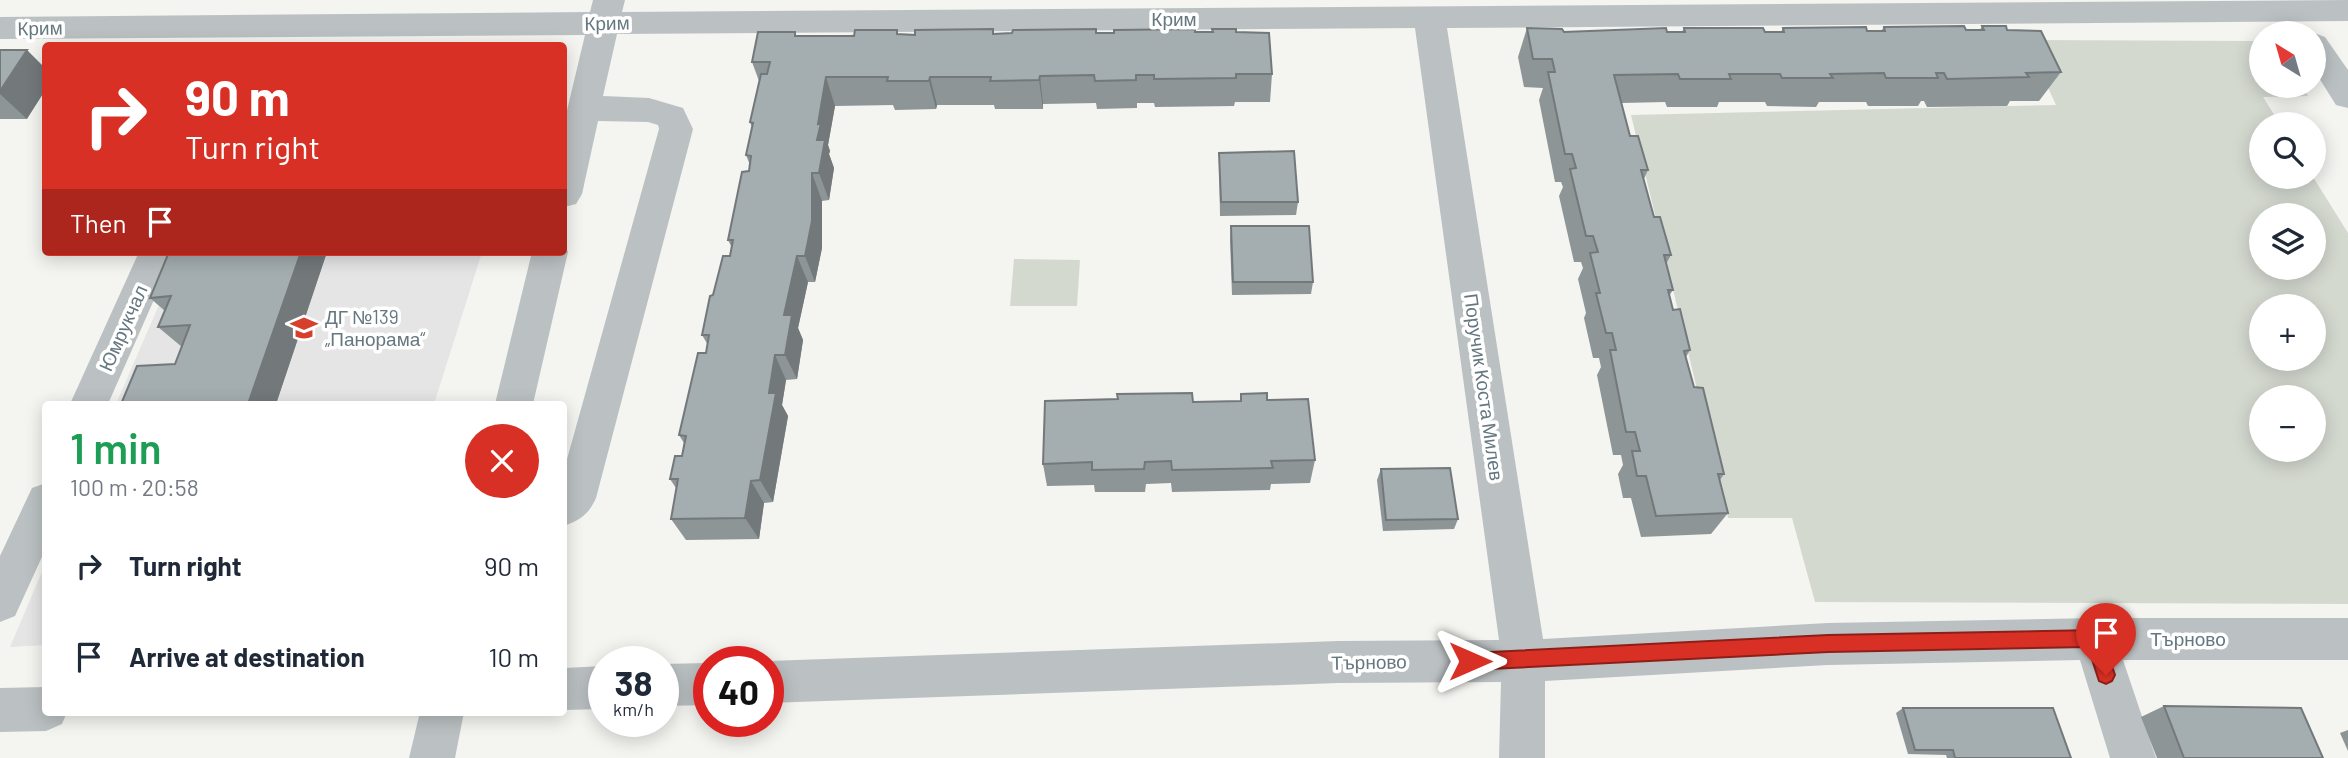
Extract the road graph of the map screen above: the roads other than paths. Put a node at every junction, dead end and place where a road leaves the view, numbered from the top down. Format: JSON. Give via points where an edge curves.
{"nodes":[{"id":1,"x":2341,"y":0,"type":"edge"},
{"id":2,"x":1819,"y":7,"type":"edge"},
{"id":3,"x":2348,"y":10,"type":"edge"},
{"id":4,"x":607,"y":11,"type":"edge"},
{"id":5,"x":1447,"y":11,"type":"edge"},
{"id":6,"x":2266,"y":21,"type":"edge"},
{"id":7,"x":2302,"y":21,"type":"edge"},
{"id":8,"x":0,"y":28,"type":"edge"},
{"id":9,"x":255,"y":35,"type":"edge"},
{"id":10,"x":2326,"y":63,"type":"edge"},
{"id":11,"x":2348,"y":96,"type":"edge"},
{"id":12,"x":584,"y":108,"type":"junction"},
{"id":13,"x":567,"y":181,"type":"edge"},
{"id":14,"x":156,"y":256,"type":"edge"},
{"id":15,"x":549,"y":256,"type":"edge"},
{"id":16,"x":90,"y":401,"type":"edge"},
{"id":17,"x":515,"y":401,"type":"edge"},
{"id":18,"x":567,"y":506,"type":"edge"},
{"id":19,"x":42,"y":510,"type":"edge"},
{"id":20,"x":0,"y":602,"type":"edge"},
{"id":21,"x":2095,"y":639,"type":"junction"},
{"id":22,"x":2348,"y":639,"type":"edge"},
{"id":23,"x":1523,"y":661,"type":"junction"},
{"id":24,"x":784,"y":681,"type":"edge"},
{"id":25,"x":588,"y":687,"type":"edge"},
{"id":26,"x":567,"y":688,"type":"edge"},
{"id":27,"x":42,"y":709,"type":"edge"},
{"id":28,"x":0,"y":710,"type":"edge"},
{"id":29,"x":441,"y":716,"type":"edge"},
{"id":30,"x":432,"y":758,"type":"edge"},
{"id":31,"x":1522,"y":758,"type":"edge"},
{"id":32,"x":2133,"y":758,"type":"edge"}],
"edges":[{"from":1,"to":3,"type":"street"},
{"from":2,"to":5,"type":"street","name":"Крим"},
{"from":2,"to":6,"type":"street","name":"Крим"},
{"from":3,"to":7,"type":"street","name":"Крим"},
{"from":4,"to":5,"type":"street","name":"Крим"},
{"from":4,"to":9,"type":"street","name":"Крим"},
{"from":4,"to":12,"type":"street"},
{"from":5,"to":23,"type":"street","name":"Поручик Коста Милев"},
{"from":8,"to":9,"type":"street","name":"Крим"},
{"from":10,"to":11,"type":"street"},
{"from":12,"to":13,"type":"street"},
{"from":12,"to":18,"type":"street","via":[[649,110],[671,117],[676,129],[576,498]]},
{"from":14,"to":16,"type":"street","name":"Юмрукчал"},
{"from":15,"to":17,"type":"street"},
{"from":19,"to":20,"type":"street"},
{"from":21,"to":22,"type":"street","name":"Търново"},
{"from":21,"to":23,"type":"street","name":"Търново","via":[[1828,643]]},
{"from":21,"to":32,"type":"street"},
{"from":23,"to":24,"type":"street","name":"Търново","via":[[1338,662]]},
{"from":23,"to":31,"type":"street","name":"Поручик Коста Милев"},
{"from":25,"to":26,"type":"street"},
{"from":27,"to":28,"type":"street"},
{"from":29,"to":30,"type":"street"}]}
